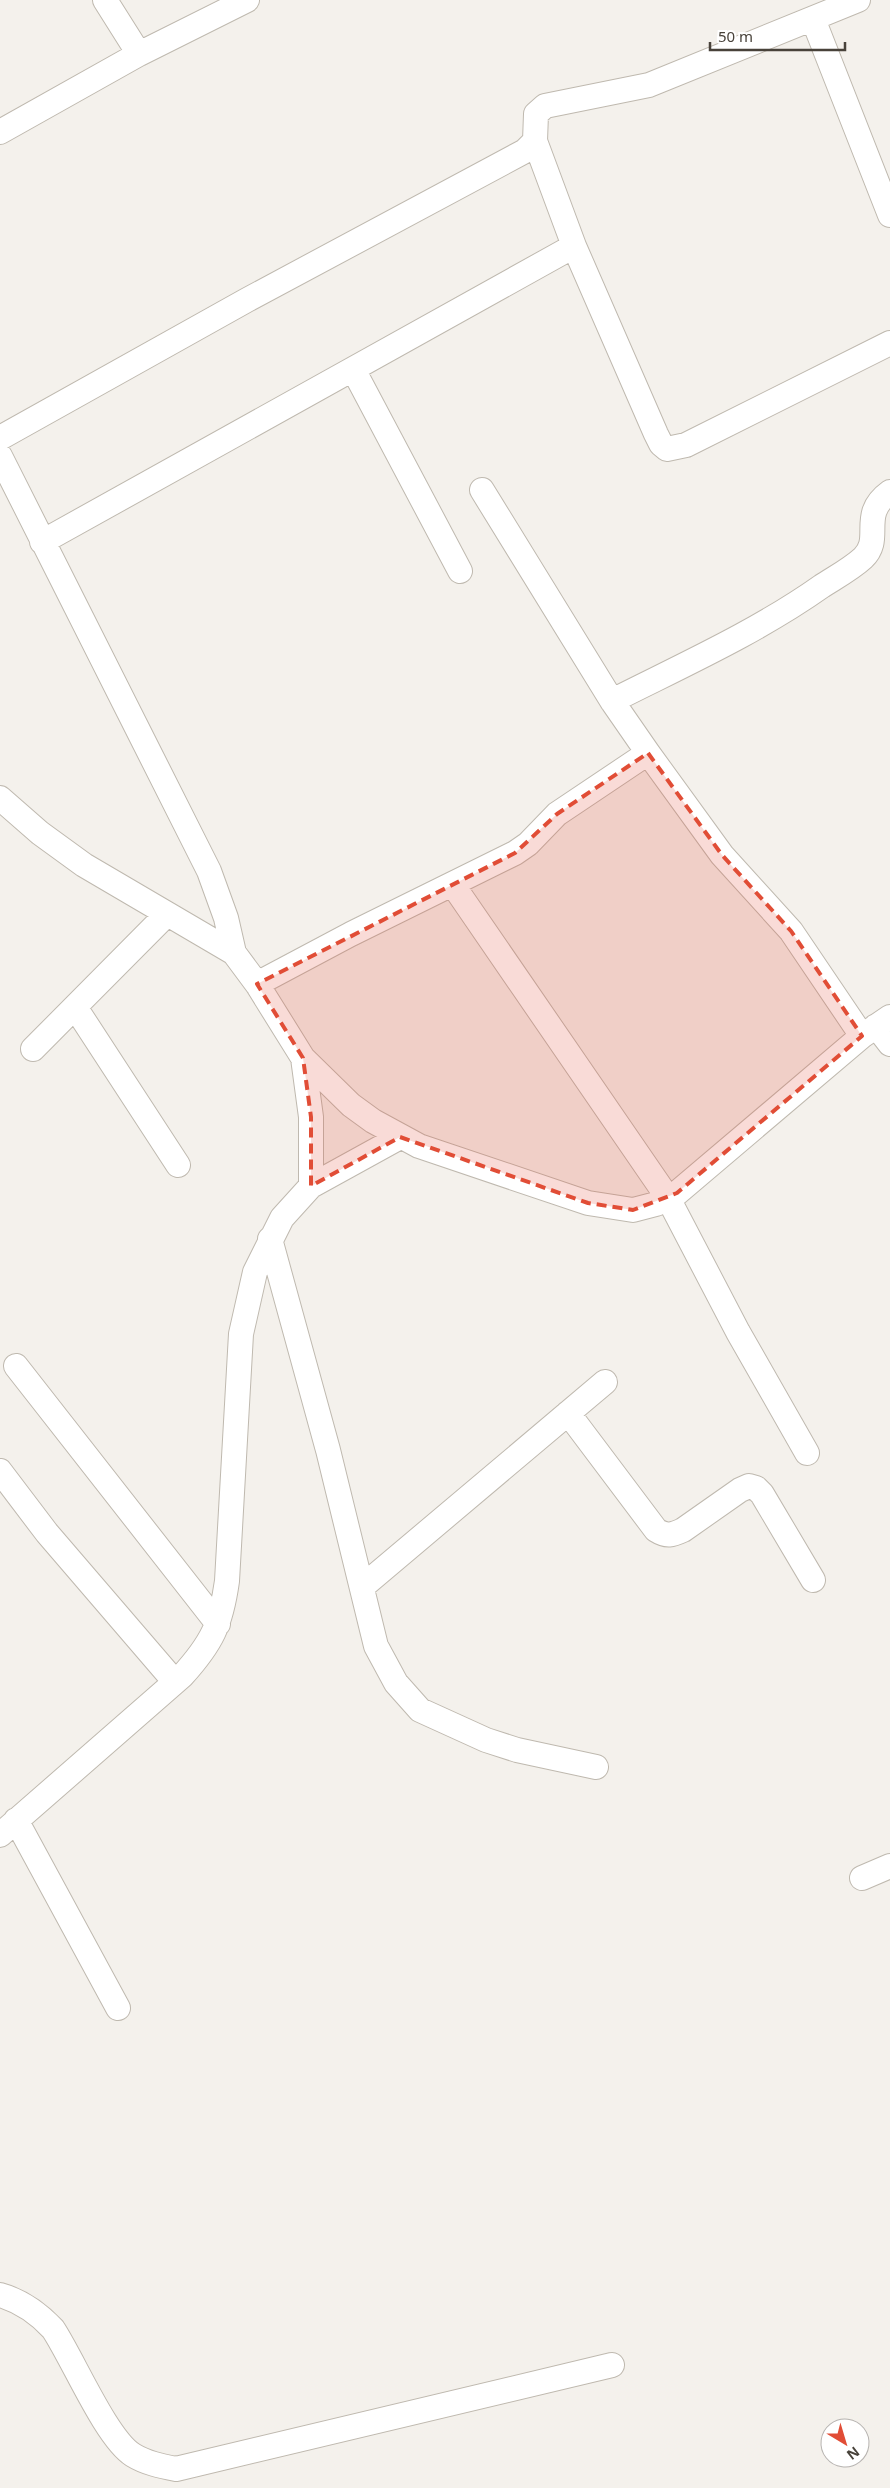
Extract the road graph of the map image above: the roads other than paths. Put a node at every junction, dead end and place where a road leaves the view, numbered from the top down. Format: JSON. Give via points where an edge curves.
{"nodes":[{"id":1,"x":105,"y":0,"type":"edge"},
{"id":2,"x":247,"y":0,"type":"edge"},
{"id":3,"x":858,"y":0,"type":"edge"},
{"id":4,"x":813,"y":19,"type":"junction"},
{"id":5,"x":140,"y":54,"type":"junction"},
{"id":6,"x":0,"y":132,"type":"edge"},
{"id":7,"x":535,"y":141,"type":"junction"},
{"id":8,"x":890,"y":215,"type":"edge"},
{"id":9,"x":574,"y":246,"type":"junction"},
{"id":10,"x":890,"y":343,"type":"edge"},
{"id":11,"x":353,"y":369,"type":"junction"},
{"id":12,"x":1,"y":455,"type":"edge"},
{"id":13,"x":482,"y":490,"type":"dead end"},
{"id":14,"x":890,"y":492,"type":"edge"},
{"id":15,"x":42,"y":542,"type":"junction"},
{"id":16,"x":460,"y":571,"type":"dead end"},
{"id":17,"x":612,"y":701,"type":"junction"},
{"id":18,"x":648,"y":753,"type":"junction"},
{"id":19,"x":0,"y":798,"type":"edge"},
{"id":20,"x":452,"y":885,"type":"junction"},
{"id":21,"x":167,"y":914,"type":"junction"},
{"id":22,"x":234,"y":953,"type":"junction"},
{"id":23,"x":257,"y":984,"type":"junction"},
{"id":24,"x":75,"y":1007,"type":"junction"},
{"id":25,"x":879,"y":1031,"type":"edge"},
{"id":26,"x":33,"y":1049,"type":"dead end"},
{"id":27,"x":303,"y":1058,"type":"junction"},
{"id":28,"x":400,"y":1136,"type":"junction"},
{"id":29,"x":178,"y":1165,"type":"dead end"},
{"id":30,"x":311,"y":1186,"type":"junction"},
{"id":31,"x":668,"y":1198,"type":"junction"},
{"id":32,"x":270,"y":1239,"type":"junction"},
{"id":33,"x":16,"y":1366,"type":"dead end"},
{"id":34,"x":605,"y":1382,"type":"dead end"},
{"id":35,"x":568,"y":1413,"type":"junction"},
{"id":36,"x":807,"y":1453,"type":"dead end"},
{"id":37,"x":0,"y":1470,"type":"edge"},
{"id":38,"x":813,"y":1580,"type":"dead end"},
{"id":39,"x":362,"y":1587,"type":"junction"},
{"id":40,"x":218,"y":1624,"type":"junction"},
{"id":41,"x":175,"y":1682,"type":"junction"},
{"id":42,"x":596,"y":1767,"type":"dead end"},
{"id":43,"x":8,"y":1828,"type":"edge"},
{"id":44,"x":890,"y":1866,"type":"edge"},
{"id":45,"x":862,"y":1878,"type":"dead end"},
{"id":46,"x":118,"y":2008,"type":"dead end"},
{"id":47,"x":0,"y":2295,"type":"edge"},
{"id":48,"x":612,"y":2365,"type":"dead end"}],
"edges":[{"from":1,"to":5,"type":"street"},
{"from":2,"to":5,"type":"street"},
{"from":3,"to":4,"type":"street"},
{"from":4,"to":7,"type":"street","via":[[649,85],[545,106],[536,114]]},
{"from":4,"to":8,"type":"street"},
{"from":5,"to":6,"type":"street"},
{"from":7,"to":9,"type":"street"},
{"from":7,"to":12,"type":"street","via":[[525,151],[247,300]]},
{"from":9,"to":10,"type":"street","via":[[656,434],[667,449],[686,445]]},
{"from":9,"to":11,"type":"street"},
{"from":11,"to":15,"type":"street"},
{"from":11,"to":16,"type":"street"},
{"from":12,"to":15,"type":"street"},
{"from":13,"to":17,"type":"street"},
{"from":14,"to":17,"type":"street","via":[[874,509],[870,548],[857,562],[802,601],[762,624]]},
{"from":15,"to":22,"type":"street","via":[[208,871],[226,918]]},
{"from":17,"to":18,"type":"street"},
{"from":18,"to":20,"type":"street","via":[[563,810],[515,853]]},
{"from":18,"to":25,"type":"street","via":[[722,855]]},
{"from":19,"to":21,"type":"street","via":[[69,854]]},
{"from":20,"to":23,"type":"street"},
{"from":20,"to":31,"type":"street"},
{"from":21,"to":22,"type":"street"},
{"from":21,"to":24,"type":"street"},
{"from":22,"to":23,"type":"street"},
{"from":23,"to":27,"type":"street"},
{"from":24,"to":26,"type":"street"},
{"from":24,"to":29,"type":"street"},
{"from":25,"to":31,"type":"street"},
{"from":27,"to":28,"type":"street","via":[[350,1105]]},
{"from":27,"to":30,"type":"street","via":[[311,1117]]},
{"from":28,"to":30,"type":"street"},
{"from":28,"to":31,"type":"street","via":[[419,1146],[588,1203],[633,1210]]},
{"from":30,"to":32,"type":"street","via":[[282,1218]]},
{"from":31,"to":36,"type":"street","via":[[738,1332]]},
{"from":32,"to":39,"type":"street","via":[[326,1440]]},
{"from":32,"to":40,"type":"street","via":[[255,1272],[241,1334],[227,1580]]},
{"from":33,"to":40,"type":"street"},
{"from":34,"to":35,"type":"street"},
{"from":35,"to":38,"type":"street","via":[[656,1530],[664,1535],[673,1535],[740,1490],[749,1486],[756,1488]]},
{"from":35,"to":39,"type":"street"},
{"from":37,"to":41,"type":"street","via":[[48,1533]]},
{"from":39,"to":42,"type":"street","via":[[376,1646],[396,1683],[420,1710],[500,1746]]},
{"from":40,"to":41,"type":"street","via":[[200,1656]]},
{"from":41,"to":43,"type":"street"},
{"from":43,"to":46,"type":"street"},
{"from":44,"to":45,"type":"street"},
{"from":47,"to":48,"type":"street","via":[[28,2308],[53,2329],[114,2437],[132,2454],[157,2466],[176,2469]]}]}
